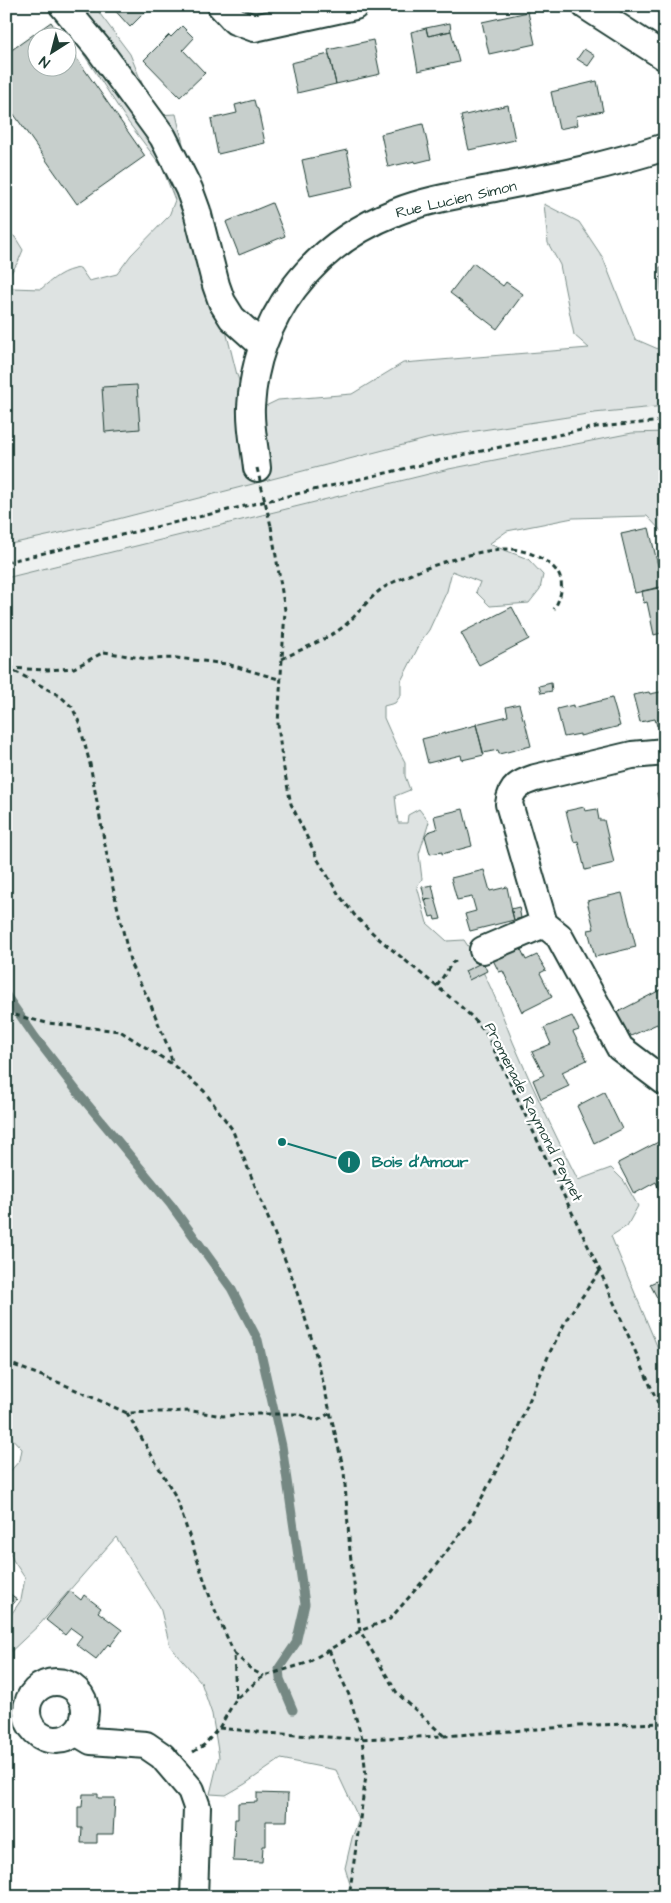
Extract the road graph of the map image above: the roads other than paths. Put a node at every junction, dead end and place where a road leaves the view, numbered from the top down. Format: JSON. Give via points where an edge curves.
{"nodes":[{"id":1,"x":63,"y":6,"type":"edge"},
{"id":2,"x":221,"y":6,"type":"edge"},
{"id":3,"x":355,"y":6,"type":"edge"},
{"id":4,"x":586,"y":6,"type":"edge"},
{"id":5,"x":665,"y":57,"type":"edge"},
{"id":6,"x":665,"y":147,"type":"edge"},
{"id":7,"x":262,"y":346,"type":"junction"},
{"id":8,"x":257,"y":468,"type":"road end"},
{"id":9,"x":665,"y":752,"type":"edge"},
{"id":10,"x":544,"y":924,"type":"junction"},
{"id":11,"x":483,"y":950,"type":"road end"},
{"id":12,"x":658,"y":1087,"type":"edge"},
{"id":13,"x":6,"y":1712,"type":"edge"},
{"id":14,"x":30,"y":1723,"type":"junction"},
{"id":15,"x":76,"y":1732,"type":"junction"},
{"id":16,"x":194,"y":1897,"type":"edge"}],
"edges":[{"from":1,"to":7,"type":"street","via":[[163,137],[189,189],[222,302],[232,318]]},
{"from":2,"to":3,"type":"street","via":[[235,21],[254,28]]},
{"from":4,"to":5,"type":"street"},
{"from":6,"to":7,"type":"street","name":"Rue Lucien Simon","via":[[595,168],[416,205],[372,222],[324,254],[309,269],[285,298]]},
{"from":7,"to":8,"type":"street","name":"Rue Lucien Simon","via":[[251,408]]},
{"from":9,"to":10,"type":"street","via":[[632,756],[535,778],[523,782],[510,794],[509,804]]},
{"from":10,"to":11,"type":"street"},
{"from":10,"to":12,"type":"street","via":[[559,936],[620,1048]]},
{"from":13,"to":14,"type":"street"},
{"from":14,"to":15,"type":"street","via":[[35,1731],[51,1739],[69,1737]]},
{"from":14,"to":15,"type":"street","via":[[28,1706],[36,1690],[61,1682],[77,1691],[85,1707],[82,1724]]},
{"from":15,"to":16,"type":"street","via":[[91,1741],[146,1745],[182,1777],[191,1790],[196,1807]]}]}
